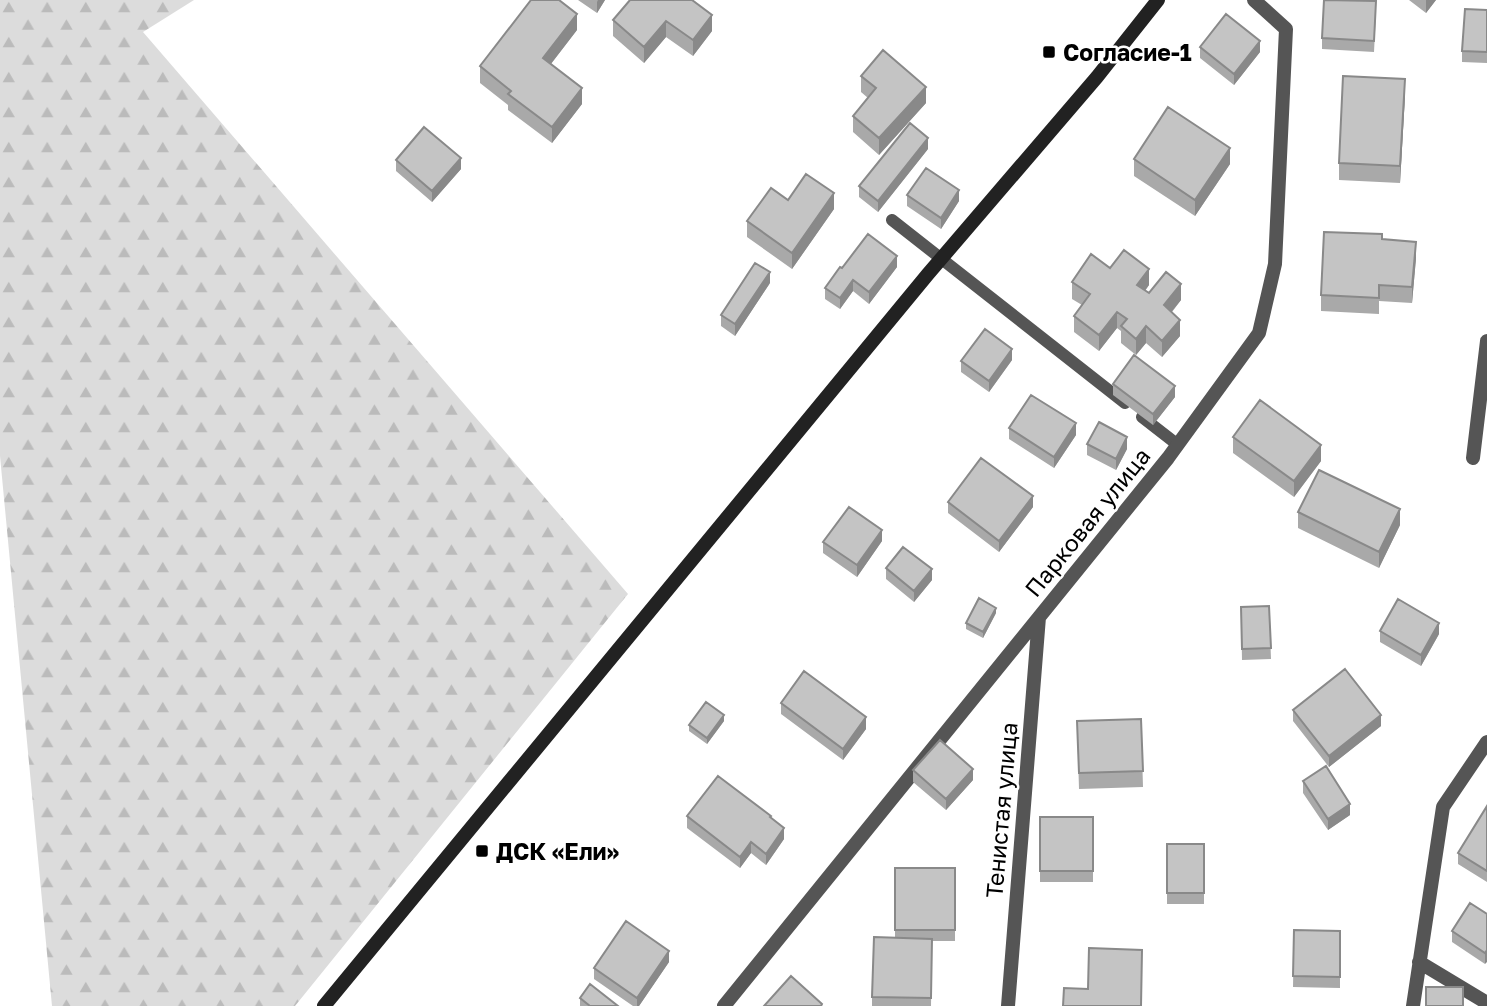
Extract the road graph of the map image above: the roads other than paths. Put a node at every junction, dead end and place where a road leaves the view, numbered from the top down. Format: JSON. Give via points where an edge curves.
{"nodes":[{"id":1,"x":1158,"y":0,"type":"edge"},
{"id":2,"x":1254,"y":0,"type":"edge"},
{"id":3,"x":892,"y":220,"type":"dead end"},
{"id":4,"x":941,"y":258,"type":"junction"},
{"id":5,"x":1487,"y":341,"type":"edge"},
{"id":6,"x":1178,"y":445,"type":"junction"},
{"id":7,"x":1472,"y":458,"type":"dead end"},
{"id":8,"x":1040,"y":617,"type":"junction"},
{"id":9,"x":1487,"y":742,"type":"edge"},
{"id":10,"x":1419,"y":962,"type":"junction"},
{"id":11,"x":1487,"y":1003,"type":"edge"},
{"id":12,"x":324,"y":1006,"type":"edge"},
{"id":13,"x":724,"y":1006,"type":"edge"},
{"id":14,"x":1008,"y":1006,"type":"edge"},
{"id":15,"x":1413,"y":1006,"type":"edge"}],
"edges":[{"from":1,"to":4,"type":"street"},
{"from":2,"to":6,"type":"street","name":"Парковая улица","via":[[1286,29],[1275,264],[1259,333]]},
{"from":3,"to":4,"type":"lane"},
{"from":4,"to":6,"type":"lane"},
{"from":4,"to":12,"type":"street"},
{"from":5,"to":7,"type":"street"},
{"from":6,"to":8,"type":"street","name":"Парковая улица"},
{"from":8,"to":13,"type":"street","name":"Парковая улица"},
{"from":8,"to":14,"type":"street","name":"Тенистая улица"},
{"from":9,"to":10,"type":"street","via":[[1443,807]]},
{"from":10,"to":11,"type":"street"},
{"from":10,"to":15,"type":"street"}]}
